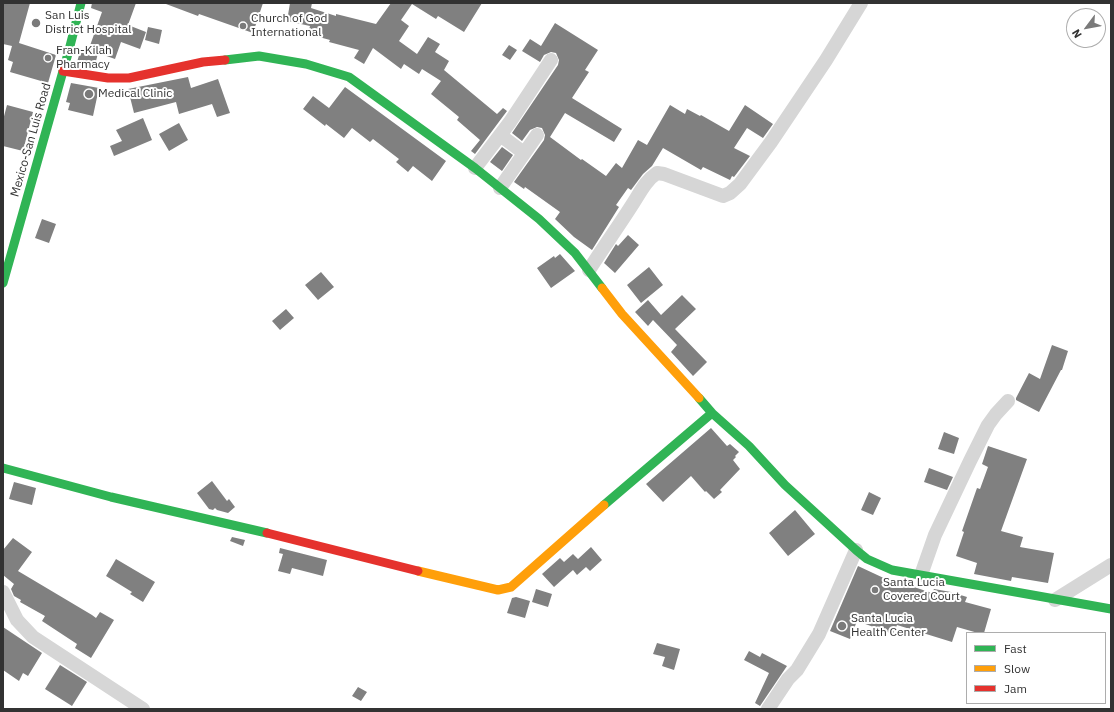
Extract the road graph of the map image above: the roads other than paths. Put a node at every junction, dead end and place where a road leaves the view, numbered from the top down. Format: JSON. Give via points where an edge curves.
{"nodes":[{"id":1,"x":81,"y":3,"type":"edge"},
{"id":2,"x":861,"y":3,"type":"edge"},
{"id":3,"x":551,"y":60,"type":"dead end"},
{"id":4,"x":63,"y":72,"type":"junction"},
{"id":5,"x":500,"y":135,"type":"junction"},
{"id":6,"x":537,"y":135,"type":"dead end"},
{"id":7,"x":524,"y":153,"type":"junction"},
{"id":8,"x":475,"y":168,"type":"junction"},
{"id":9,"x":500,"y":188,"type":"junction"},
{"id":10,"x":589,"y":270,"type":"junction"},
{"id":11,"x":3,"y":283,"type":"edge"},
{"id":12,"x":1008,"y":401,"type":"dead end"},
{"id":13,"x":712,"y":413,"type":"junction"},
{"id":14,"x":3,"y":468,"type":"edge"},
{"id":15,"x":856,"y":550,"type":"junction"},
{"id":16,"x":1111,"y":565,"type":"edge"},
{"id":17,"x":921,"y":575,"type":"junction"},
{"id":18,"x":3,"y":592,"type":"edge"},
{"id":19,"x":1055,"y":600,"type":"junction"},
{"id":20,"x":1111,"y":609,"type":"edge"},
{"id":21,"x":143,"y":709,"type":"edge"},
{"id":22,"x":768,"y":709,"type":"edge"}],
"edges":[{"from":1,"to":4,"type":"street","name":"Mexico-San Luis Road"},
{"from":2,"to":10,"type":"street","via":[[826,60],[740,184],[723,196],[657,173],[645,183]]},
{"from":3,"to":5,"type":"street"},
{"from":4,"to":8,"type":"street","via":[[118,79],[203,62],[259,56],[306,64],[349,77]]},
{"from":4,"to":11,"type":"street","name":"Mexico-San Luis Road"},
{"from":5,"to":7,"type":"street"},
{"from":5,"to":8,"type":"street"},
{"from":6,"to":7,"type":"street"},
{"from":7,"to":9,"type":"street"},
{"from":8,"to":9,"type":"street"},
{"from":9,"to":10,"type":"street","via":[[539,219]]},
{"from":10,"to":13,"type":"street","via":[[622,314]]},
{"from":12,"to":17,"type":"street","via":[[988,425],[970,461],[935,535]]},
{"from":13,"to":14,"type":"street","via":[[511,588],[498,590],[111,497]]},
{"from":13,"to":15,"type":"street"},
{"from":15,"to":17,"type":"street","via":[[867,559],[892,570]]},
{"from":15,"to":22,"type":"street","via":[[818,634],[797,670]]},
{"from":16,"to":19,"type":"street"},
{"from":17,"to":19,"type":"street"},
{"from":18,"to":21,"type":"street","via":[[17,620],[33,637]]},
{"from":19,"to":20,"type":"street"}]}
